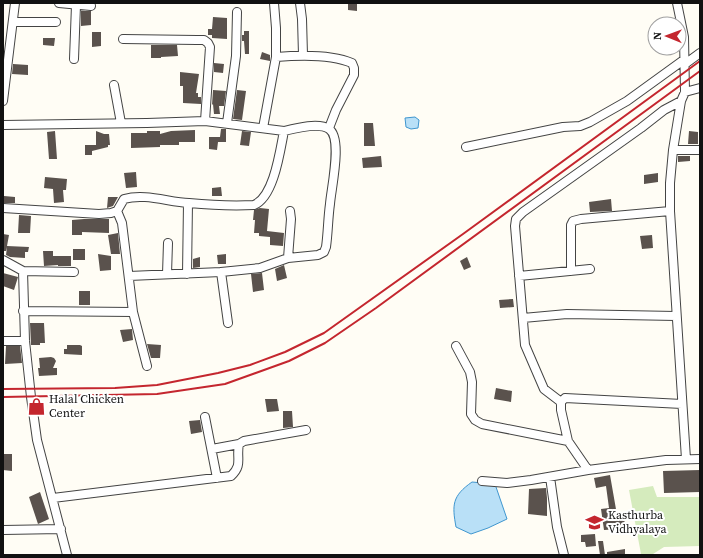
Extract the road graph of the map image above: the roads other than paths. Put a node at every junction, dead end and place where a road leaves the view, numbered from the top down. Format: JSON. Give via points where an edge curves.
{"nodes":[{"id":1,"x":15,"y":3,"type":"edge"},
{"id":2,"x":59,"y":3,"type":"edge"},
{"id":3,"x":274,"y":3,"type":"edge"},
{"id":4,"x":300,"y":3,"type":"edge"},
{"id":5,"x":677,"y":3,"type":"edge"},
{"id":6,"x":76,"y":5,"type":"junction"},
{"id":7,"x":91,"y":6,"type":"dead end"},
{"id":8,"x":237,"y":12,"type":"dead end"},
{"id":9,"x":13,"y":22,"type":"junction"},
{"id":10,"x":56,"y":22,"type":"dead end"},
{"id":11,"x":123,"y":39,"type":"dead end"},
{"id":12,"x":700,"y":53,"type":"edge"},
{"id":13,"x":303,"y":55,"type":"junction"},
{"id":14,"x":276,"y":57,"type":"junction"},
{"id":15,"x":74,"y":59,"type":"dead end"},
{"id":16,"x":685,"y":61,"type":"junction"},
{"id":17,"x":114,"y":85,"type":"dead end"},
{"id":18,"x":700,"y":88,"type":"edge"},
{"id":19,"x":685,"y":92,"type":"junction"},
{"id":20,"x":3,"y":101,"type":"edge"},
{"id":21,"x":681,"y":101,"type":"junction"},
{"id":22,"x":205,"y":121,"type":"junction"},
{"id":23,"x":227,"y":123,"type":"junction"},
{"id":24,"x":121,"y":124,"type":"junction"},
{"id":25,"x":3,"y":125,"type":"edge"},
{"id":26,"x":263,"y":128,"type":"junction"},
{"id":27,"x":329,"y":128,"type":"junction"},
{"id":28,"x":284,"y":131,"type":"junction"},
{"id":29,"x":466,"y":147,"type":"dead end"},
{"id":30,"x":673,"y":150,"type":"junction"},
{"id":31,"x":700,"y":150,"type":"edge"},
{"id":32,"x":188,"y":203,"type":"junction"},
{"id":33,"x":3,"y":208,"type":"edge"},
{"id":34,"x":290,"y":210,"type":"dead end"},
{"id":35,"x":117,"y":211,"type":"junction"},
{"id":36,"x":670,"y":211,"type":"junction"},
{"id":37,"x":168,"y":242,"type":"dead end"},
{"id":38,"x":288,"y":258,"type":"junction"},
{"id":39,"x":3,"y":260,"type":"edge"},
{"id":40,"x":590,"y":269,"type":"dead end"},
{"id":41,"x":23,"y":271,"type":"junction"},
{"id":42,"x":571,"y":271,"type":"junction"},
{"id":43,"x":74,"y":272,"type":"dead end"},
{"id":44,"x":221,"y":272,"type":"junction"},
{"id":45,"x":167,"y":274,"type":"junction"},
{"id":46,"x":187,"y":274,"type":"junction"},
{"id":47,"x":129,"y":276,"type":"junction"},
{"id":48,"x":519,"y":276,"type":"junction"},
{"id":49,"x":23,"y":311,"type":"junction"},
{"id":50,"x":133,"y":312,"type":"junction"},
{"id":51,"x":676,"y":316,"type":"junction"},
{"id":52,"x":523,"y":318,"type":"junction"},
{"id":53,"x":228,"y":323,"type":"dead end"},
{"id":54,"x":3,"y":341,"type":"edge"},
{"id":55,"x":25,"y":341,"type":"junction"},
{"id":56,"x":456,"y":346,"type":"dead end"},
{"id":57,"x":147,"y":366,"type":"dead end"},
{"id":58,"x":561,"y":402,"type":"junction"},
{"id":59,"x":682,"y":404,"type":"junction"},
{"id":60,"x":205,"y":417,"type":"dead end"},
{"id":61,"x":306,"y":430,"type":"dead end"},
{"id":62,"x":568,"y":441,"type":"junction"},
{"id":63,"x":239,"y":444,"type":"junction"},
{"id":64,"x":212,"y":449,"type":"junction"},
{"id":65,"x":686,"y":459,"type":"junction"},
{"id":66,"x":700,"y":459,"type":"edge"},
{"id":67,"x":588,"y":470,"type":"junction"},
{"id":68,"x":550,"y":477,"type":"junction"},
{"id":69,"x":218,"y":478,"type":"junction"},
{"id":70,"x":482,"y":481,"type":"dead end"},
{"id":71,"x":53,"y":498,"type":"junction"},
{"id":72,"x":61,"y":529,"type":"junction"},
{"id":73,"x":3,"y":530,"type":"edge"},
{"id":74,"x":67,"y":555,"type":"edge"},
{"id":75,"x":564,"y":555,"type":"edge"}],
"edges":[{"from":1,"to":9,"type":"street"},
{"from":2,"to":6,"type":"street"},
{"from":3,"to":14,"type":"street"},
{"from":4,"to":13,"type":"street"},
{"from":5,"to":16,"type":"street","via":[[684,37]]},
{"from":6,"to":7,"type":"street"},
{"from":6,"to":15,"type":"street"},
{"from":8,"to":23,"type":"street","via":[[236,56]]},
{"from":9,"to":10,"type":"street"},
{"from":9,"to":20,"type":"street"},
{"from":11,"to":22,"type":"street","via":[[208,42],[210,47]]},
{"from":12,"to":16,"type":"street"},
{"from":13,"to":14,"type":"street"},
{"from":13,"to":27,"type":"street","via":[[345,60],[352,63],[354,68],[354,75]]},
{"from":14,"to":26,"type":"street"},
{"from":16,"to":19,"type":"street"},
{"from":16,"to":29,"type":"street","via":[[627,101],[580,126],[563,127]]},
{"from":17,"to":24,"type":"street"},
{"from":18,"to":19,"type":"street"},
{"from":19,"to":21,"type":"street"},
{"from":21,"to":30,"type":"street"},
{"from":21,"to":48,"type":"street","via":[[664,110],[516,219],[514,226]]},
{"from":22,"to":23,"type":"street"},
{"from":22,"to":24,"type":"street"},
{"from":23,"to":26,"type":"street"},
{"from":24,"to":25,"type":"street"},
{"from":26,"to":28,"type":"street"},
{"from":27,"to":28,"type":"street","via":[[310,125]]},
{"from":27,"to":38,"type":"street","via":[[335,139],[336,171],[326,247],[318,256]]},
{"from":28,"to":32,"type":"street","via":[[274,175],[265,197],[259,203],[244,206]]},
{"from":30,"to":31,"type":"street"},
{"from":30,"to":36,"type":"street"},
{"from":32,"to":35,"type":"street","via":[[131,197],[124,199]]},
{"from":32,"to":46,"type":"street"},
{"from":33,"to":35,"type":"street","via":[[99,214]]},
{"from":34,"to":38,"type":"street"},
{"from":35,"to":47,"type":"street","via":[[122,223]]},
{"from":36,"to":42,"type":"street","via":[[581,218],[573,221]]},
{"from":36,"to":51,"type":"street"},
{"from":37,"to":45,"type":"street"},
{"from":38,"to":44,"type":"street","via":[[260,268]]},
{"from":39,"to":41,"type":"street"},
{"from":40,"to":42,"type":"street"},
{"from":41,"to":43,"type":"street"},
{"from":41,"to":49,"type":"street"},
{"from":42,"to":48,"type":"street"},
{"from":44,"to":46,"type":"street"},
{"from":44,"to":53,"type":"street"},
{"from":45,"to":46,"type":"street"},
{"from":45,"to":47,"type":"street"},
{"from":47,"to":50,"type":"street"},
{"from":48,"to":52,"type":"street"},
{"from":49,"to":50,"type":"street"},
{"from":49,"to":55,"type":"street"},
{"from":50,"to":57,"type":"street"},
{"from":51,"to":52,"type":"street","via":[[567,314]]},
{"from":51,"to":59,"type":"street"},
{"from":52,"to":58,"type":"street","via":[[525,345],[544,389]]},
{"from":54,"to":55,"type":"street"},
{"from":55,"to":71,"type":"street","via":[[37,440]]},
{"from":56,"to":62,"type":"street","via":[[470,372],[471,414],[475,420],[482,424]]},
{"from":58,"to":59,"type":"street","via":[[565,398],[577,398]]},
{"from":58,"to":62,"type":"street"},
{"from":59,"to":65,"type":"street"},
{"from":60,"to":64,"type":"street"},
{"from":61,"to":63,"type":"street"},
{"from":62,"to":67,"type":"street"},
{"from":63,"to":64,"type":"street"},
{"from":63,"to":69,"type":"street","via":[[237,471],[231,476]]},
{"from":64,"to":69,"type":"street"},
{"from":65,"to":66,"type":"street"},
{"from":65,"to":67,"type":"street"},
{"from":67,"to":68,"type":"street"},
{"from":68,"to":70,"type":"street","via":[[507,483]]},
{"from":68,"to":75,"type":"street"},
{"from":69,"to":71,"type":"street"},
{"from":71,"to":72,"type":"street"},
{"from":72,"to":73,"type":"street"},
{"from":72,"to":74,"type":"street"}]}
